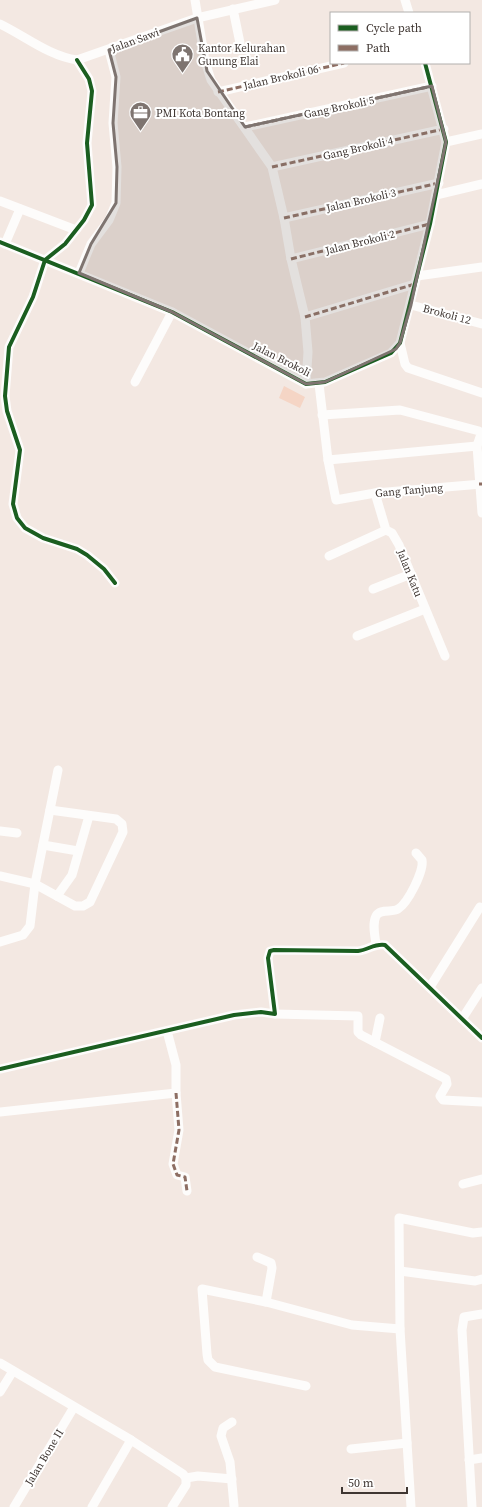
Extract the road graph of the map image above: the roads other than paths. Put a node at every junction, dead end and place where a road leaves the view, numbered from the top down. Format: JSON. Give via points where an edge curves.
{"nodes":[{"id":1,"x":195,"y":0,"type":"edge"},
{"id":2,"x":275,"y":0,"type":"edge"},
{"id":3,"x":405,"y":0,"type":"edge"},
{"id":4,"x":233,"y":10,"type":"junction"},
{"id":5,"x":409,"y":12,"type":"edge"},
{"id":6,"x":197,"y":18,"type":"junction"},
{"id":7,"x":0,"y":24,"type":"edge"},
{"id":8,"x":240,"y":44,"type":"dead end"},
{"id":9,"x":109,"y":50,"type":"junction"},
{"id":10,"x":79,"y":59,"type":"junction"},
{"id":11,"x":340,"y":64,"type":"edge"},
{"id":12,"x":425,"y":64,"type":"edge"},
{"id":13,"x":432,"y":86,"type":"junction"},
{"id":14,"x":218,"y":92,"type":"junction"},
{"id":15,"x":245,"y":127,"type":"junction"},
{"id":16,"x":444,"y":129,"type":"junction"},
{"id":17,"x":482,"y":134,"type":"edge"},
{"id":18,"x":446,"y":142,"type":"junction"},
{"id":19,"x":272,"y":167,"type":"junction"},
{"id":20,"x":439,"y":183,"type":"junction"},
{"id":21,"x":482,"y":184,"type":"edge"},
{"id":22,"x":436,"y":195,"type":"junction"},
{"id":23,"x":0,"y":201,"type":"edge"},
{"id":24,"x":20,"y":209,"type":"junction"},
{"id":25,"x":284,"y":218,"type":"junction"},
{"id":26,"x":430,"y":224,"type":"junction"},
{"id":27,"x":76,"y":230,"type":"junction"},
{"id":28,"x":3,"y":243,"type":"edge"},
{"id":29,"x":45,"y":260,"type":"junction"},
{"id":30,"x":291,"y":260,"type":"junction"},
{"id":31,"x":482,"y":267,"type":"edge"},
{"id":32,"x":76,"y":272,"type":"junction"},
{"id":33,"x":416,"y":280,"type":"junction"},
{"id":34,"x":411,"y":305,"type":"junction"},
{"id":35,"x":172,"y":312,"type":"junction"},
{"id":36,"x":306,"y":318,"type":"junction"},
{"id":37,"x":482,"y":324,"type":"edge"},
{"id":38,"x":400,"y":343,"type":"junction"},
{"id":39,"x":136,"y":382,"type":"dead end"},
{"id":40,"x":306,"y":384,"type":"junction"},
{"id":41,"x":320,"y":384,"type":"junction"},
{"id":42,"x":482,"y":393,"type":"edge"},
{"id":43,"x":322,"y":415,"type":"junction"},
{"id":44,"x":477,"y":446,"type":"junction"},
{"id":45,"x":328,"y":460,"type":"junction"},
{"id":46,"x":480,"y":484,"type":"edge"},
{"id":47,"x":376,"y":493,"type":"junction"},
{"id":48,"x":482,"y":513,"type":"edge"},
{"id":49,"x":386,"y":530,"type":"junction"},
{"id":50,"x":329,"y":556,"type":"dead end"},
{"id":51,"x":411,"y":574,"type":"junction"},
{"id":52,"x":115,"y":583,"type":"dead end"},
{"id":53,"x":373,"y":589,"type":"dead end"},
{"id":54,"x":425,"y":609,"type":"junction"},
{"id":55,"x":357,"y":636,"type":"dead end"},
{"id":56,"x":444,"y":656,"type":"dead end"},
{"id":57,"x":58,"y":770,"type":"dead end"},
{"id":58,"x":50,"y":810,"type":"junction"},
{"id":59,"x":88,"y":816,"type":"junction"},
{"id":60,"x":0,"y":831,"type":"edge"},
{"id":61,"x":17,"y":833,"type":"dead end"},
{"id":62,"x":43,"y":845,"type":"junction"},
{"id":63,"x":78,"y":851,"type":"junction"},
{"id":64,"x":416,"y":853,"type":"dead end"},
{"id":65,"x":0,"y":876,"type":"edge"},
{"id":66,"x":35,"y":884,"type":"junction"},
{"id":67,"x":57,"y":896,"type":"junction"},
{"id":68,"x":480,"y":907,"type":"dead end"},
{"id":69,"x":0,"y":942,"type":"edge"},
{"id":70,"x":376,"y":944,"type":"junction"},
{"id":71,"x":430,"y":987,"type":"junction"},
{"id":72,"x":482,"y":988,"type":"edge"},
{"id":73,"x":275,"y":1014,"type":"junction"},
{"id":74,"x":380,"y":1018,"type":"dead end"},
{"id":75,"x":462,"y":1019,"type":"junction"},
{"id":76,"x":167,"y":1031,"type":"junction"},
{"id":77,"x":482,"y":1038,"type":"edge"},
{"id":78,"x":375,"y":1042,"type":"junction"},
{"id":79,"x":0,"y":1069,"type":"edge"},
{"id":80,"x":176,"y":1093,"type":"junction"},
{"id":81,"x":482,"y":1102,"type":"edge"},
{"id":82,"x":0,"y":1112,"type":"edge"},
{"id":83,"x":482,"y":1179,"type":"edge"},
{"id":84,"x":463,"y":1184,"type":"dead end"},
{"id":85,"x":187,"y":1191,"type":"dead end"},
{"id":86,"x":482,"y":1232,"type":"edge"},
{"id":87,"x":257,"y":1258,"type":"dead end"},
{"id":88,"x":400,"y":1271,"type":"junction"},
{"id":89,"x":482,"y":1279,"type":"edge"},
{"id":90,"x":266,"y":1302,"type":"junction"},
{"id":91,"x":482,"y":1314,"type":"edge"},
{"id":92,"x":400,"y":1329,"type":"junction"},
{"id":93,"x":0,"y":1363,"type":"edge"},
{"id":94,"x":13,"y":1371,"type":"junction"},
{"id":95,"x":306,"y":1386,"type":"dead end"},
{"id":96,"x":0,"y":1392,"type":"edge"},
{"id":97,"x":74,"y":1407,"type":"junction"},
{"id":98,"x":232,"y":1422,"type":"dead end"},
{"id":99,"x":131,"y":1440,"type":"junction"},
{"id":100,"x":407,"y":1443,"type":"junction"},
{"id":101,"x":351,"y":1449,"type":"dead end"},
{"id":102,"x":482,"y":1458,"type":"edge"},
{"id":103,"x":469,"y":1460,"type":"junction"},
{"id":104,"x":186,"y":1478,"type":"junction"},
{"id":105,"x":232,"y":1479,"type":"junction"},
{"id":106,"x":234,"y":1506,"type":"dead end"},
{"id":107,"x":14,"y":1507,"type":"edge"},
{"id":108,"x":92,"y":1507,"type":"edge"},
{"id":109,"x":172,"y":1507,"type":"edge"},
{"id":110,"x":411,"y":1507,"type":"edge"},
{"id":111,"x":472,"y":1507,"type":"edge"}],
"edges":[{"from":1,"to":6,"type":"street"},
{"from":2,"to":4,"type":"street","name":"Jalan Sawi"},
{"from":3,"to":5,"type":"street"},
{"from":4,"to":6,"type":"street","name":"Jalan Sawi"},
{"from":4,"to":8,"type":"street"},
{"from":6,"to":9,"type":"street","name":"Jalan Sawi"},
{"from":6,"to":14,"type":"street","via":[[207,71]]},
{"from":7,"to":10,"type":"street","via":[[67,58]]},
{"from":9,"to":10,"type":"street","name":"Jalan Sawi"},
{"from":9,"to":32,"type":"street","via":[[116,77],[112,123],[117,167],[116,203],[109,220],[91,244]]},
{"from":10,"to":27,"type":"street","via":[[92,91],[87,142],[92,205]]},
{"from":11,"to":14,"type":"street","name":"Jalan Brokoli 06"},
{"from":12,"to":13,"type":"street"},
{"from":13,"to":15,"type":"street","name":"Gang Brokoli 5"},
{"from":13,"to":16,"type":"street"},
{"from":14,"to":15,"type":"street"},
{"from":15,"to":19,"type":"street"},
{"from":16,"to":18,"type":"street"},
{"from":16,"to":19,"type":"street","name":"Gang Brokoli 4"},
{"from":17,"to":18,"type":"street"},
{"from":18,"to":20,"type":"street"},
{"from":19,"to":25,"type":"street"},
{"from":20,"to":22,"type":"street"},
{"from":20,"to":25,"type":"street","name":"Jalan Brokoli 3"},
{"from":21,"to":22,"type":"street"},
{"from":22,"to":26,"type":"street"},
{"from":23,"to":24,"type":"street"},
{"from":24,"to":27,"type":"street"},
{"from":24,"to":28,"type":"street"},
{"from":25,"to":30,"type":"street"},
{"from":26,"to":30,"type":"street","name":"Jalan Brokoli 2"},
{"from":26,"to":33,"type":"street"},
{"from":27,"to":29,"type":"street","via":[[65,244]]},
{"from":28,"to":29,"type":"street","name":"Jalan Brokoli"},
{"from":29,"to":32,"type":"street","name":"Jalan Brokoli"},
{"from":29,"to":52,"type":"street","via":[[33,297],[11,340],[6,358],[6,405],[20,450],[14,496],[15,514],[25,528],[43,538],[88,555]]},
{"from":30,"to":36,"type":"street"},
{"from":31,"to":33,"type":"street"},
{"from":32,"to":35,"type":"street","name":"Jalan Brokoli"},
{"from":33,"to":34,"type":"street"},
{"from":33,"to":36,"type":"street"},
{"from":34,"to":37,"type":"street","name":"Brokoli 12"},
{"from":34,"to":38,"type":"street"},
{"from":35,"to":39,"type":"street"},
{"from":35,"to":40,"type":"street","name":"Jalan Brokoli"},
{"from":36,"to":40,"type":"street"},
{"from":38,"to":41,"type":"street","name":"Jalan Brokoli","via":[[391,353]]},
{"from":38,"to":42,"type":"street","via":[[408,368]]},
{"from":40,"to":41,"type":"street","name":"Jalan Brokoli"},
{"from":41,"to":43,"type":"street"},
{"from":43,"to":44,"type":"street","via":[[406,411],[478,431],[481,437]]},
{"from":43,"to":45,"type":"street"},
{"from":44,"to":45,"type":"street"},
{"from":44,"to":46,"type":"street"},
{"from":45,"to":47,"type":"street","name":"Gang Tanjung","via":[[336,500]]},
{"from":46,"to":47,"type":"street","name":"Gang Tanjung"},
{"from":46,"to":48,"type":"street"},
{"from":47,"to":49,"type":"street","name":"Jalan Katu"},
{"from":49,"to":50,"type":"street"},
{"from":49,"to":51,"type":"street","name":"Jalan Katu","via":[[394,535]]},
{"from":51,"to":53,"type":"street"},
{"from":51,"to":54,"type":"street","name":"Jalan Katu"},
{"from":54,"to":55,"type":"street"},
{"from":54,"to":56,"type":"street","name":"Jalan Katu"},
{"from":57,"to":58,"type":"street"},
{"from":58,"to":59,"type":"street"},
{"from":58,"to":62,"type":"street"},
{"from":59,"to":63,"type":"street"},
{"from":59,"to":67,"type":"street","via":[[116,819],[122,824],[123,832],[87,904],[75,906]]},
{"from":60,"to":61,"type":"street"},
{"from":62,"to":63,"type":"street"},
{"from":62,"to":66,"type":"street"},
{"from":63,"to":67,"type":"street","via":[[72,875]]},
{"from":64,"to":70,"type":"street","via":[[423,864],[420,875],[401,907],[397,910],[382,911],[376,916]]},
{"from":65,"to":66,"type":"street"},
{"from":66,"to":67,"type":"street"},
{"from":66,"to":69,"type":"street","via":[[32,919],[28,932]]},
{"from":68,"to":71,"type":"street"},
{"from":70,"to":71,"type":"street","via":[[390,947]]},
{"from":70,"to":73,"type":"street","via":[[358,951],[270,951],[268,958]]},
{"from":71,"to":75,"type":"street"},
{"from":72,"to":75,"type":"street"},
{"from":73,"to":76,"type":"street","via":[[261,1012],[234,1015]]},
{"from":73,"to":78,"type":"street","via":[[355,1015],[358,1018],[358,1032]]},
{"from":74,"to":78,"type":"street"},
{"from":75,"to":77,"type":"street"},
{"from":76,"to":79,"type":"street"},
{"from":76,"to":80,"type":"street","via":[[176,1065]]},
{"from":78,"to":81,"type":"street","via":[[446,1079],[440,1096],[443,1100]]},
{"from":80,"to":82,"type":"street"},
{"from":80,"to":85,"type":"street","via":[[179,1130],[173,1164],[178,1175],[185,1177]]},
{"from":83,"to":84,"type":"street"},
{"from":86,"to":88,"type":"street","via":[[473,1233],[399,1218]]},
{"from":87,"to":90,"type":"street","via":[[270,1263],[272,1268]]},
{"from":88,"to":89,"type":"street","via":[[475,1281]]},
{"from":88,"to":92,"type":"street"},
{"from":90,"to":92,"type":"street","via":[[352,1325]]},
{"from":90,"to":95,"type":"street","via":[[202,1289],[208,1360],[215,1367]]},
{"from":91,"to":103,"type":"street","via":[[464,1317],[462,1330]]},
{"from":92,"to":100,"type":"street"},
{"from":93,"to":94,"type":"street"},
{"from":94,"to":96,"type":"street"},
{"from":94,"to":97,"type":"street"},
{"from":97,"to":99,"type":"street"},
{"from":97,"to":107,"type":"street","name":"Jalan Bone II"},
{"from":98,"to":105,"type":"street","via":[[223,1428],[221,1436],[230,1462]]},
{"from":99,"to":104,"type":"street","via":[[178,1470]]},
{"from":99,"to":108,"type":"street"},
{"from":100,"to":101,"type":"street"},
{"from":100,"to":110,"type":"street"},
{"from":102,"to":103,"type":"street"},
{"from":103,"to":111,"type":"street"},
{"from":104,"to":105,"type":"street","via":[[198,1476]]},
{"from":104,"to":109,"type":"street","via":[[186,1485]]},
{"from":105,"to":106,"type":"street"}]}
